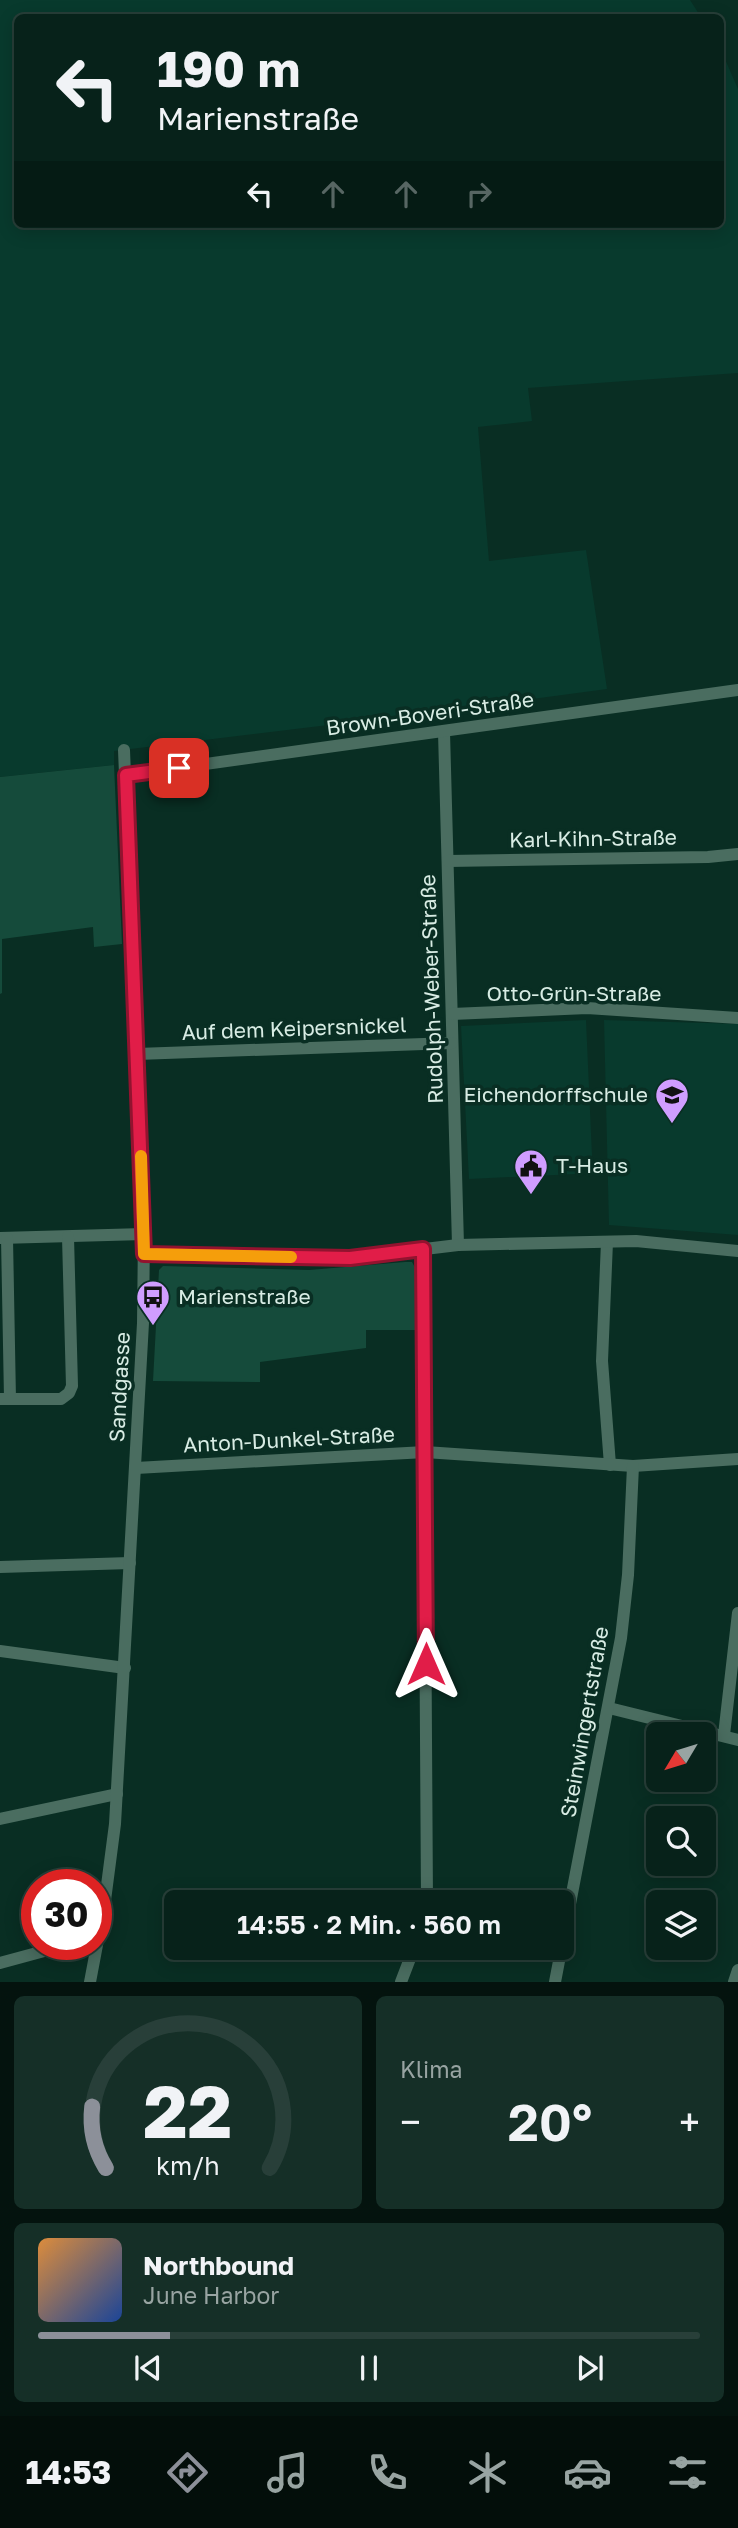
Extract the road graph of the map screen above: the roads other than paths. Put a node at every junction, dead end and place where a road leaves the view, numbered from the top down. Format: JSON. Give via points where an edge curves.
{"nodes":[{"id":1,"x":738,"y":690,"type":"edge"},
{"id":2,"x":444,"y":732,"type":"junction"},
{"id":3,"x":124,"y":750,"type":"dead end"},
{"id":4,"x":126,"y":775,"type":"junction"},
{"id":5,"x":738,"y":854,"type":"edge"},
{"id":6,"x":448,"y":860,"type":"junction"},
{"id":7,"x":452,"y":1014,"type":"junction"},
{"id":8,"x":738,"y":1018,"type":"edge"},
{"id":9,"x":452,"y":1043,"type":"junction"},
{"id":10,"x":137,"y":1054,"type":"junction"},
{"id":11,"x":144,"y":1234,"type":"junction"},
{"id":12,"x":68,"y":1237,"type":"junction"},
{"id":13,"x":3,"y":1238,"type":"edge"},
{"id":14,"x":607,"y":1242,"type":"junction"},
{"id":15,"x":458,"y":1245,"type":"junction"},
{"id":16,"x":423,"y":1249,"type":"junction"},
{"id":17,"x":738,"y":1251,"type":"edge"},
{"id":18,"x":144,"y":1254,"type":"junction"},
{"id":19,"x":5,"y":1399,"type":"edge"},
{"id":20,"x":425,"y":1452,"type":"junction"},
{"id":21,"x":738,"y":1459,"type":"edge"},
{"id":22,"x":610,"y":1465,"type":"junction"},
{"id":23,"x":633,"y":1466,"type":"junction"},
{"id":24,"x":136,"y":1468,"type":"junction"},
{"id":25,"x":130,"y":1563,"type":"junction"},
{"id":26,"x":0,"y":1567,"type":"edge"},
{"id":27,"x":738,"y":1614,"type":"edge"},
{"id":28,"x":0,"y":1651,"type":"edge"},
{"id":29,"x":125,"y":1668,"type":"junction"},
{"id":30,"x":608,"y":1708,"type":"junction"},
{"id":31,"x":724,"y":1735,"type":"junction"},
{"id":32,"x":738,"y":1740,"type":"edge"},
{"id":33,"x":117,"y":1794,"type":"junction"},
{"id":34,"x":0,"y":1819,"type":"edge"},
{"id":35,"x":109,"y":1869,"type":"edge"},
{"id":36,"x":427,"y":1890,"type":"edge"},
{"id":37,"x":21,"y":1957,"type":"edge"},
{"id":38,"x":94,"y":1960,"type":"edge"},
{"id":39,"x":409,"y":1960,"type":"edge"},
{"id":40,"x":0,"y":1963,"type":"edge"},
{"id":41,"x":738,"y":1970,"type":"edge"},
{"id":42,"x":90,"y":1982,"type":"edge"},
{"id":43,"x":401,"y":1982,"type":"edge"},
{"id":44,"x":555,"y":1982,"type":"edge"},
{"id":45,"x":733,"y":1982,"type":"edge"}],
"edges":[{"from":1,"to":2,"type":"street","name":"Brown-Boveri-Straße"},
{"from":2,"to":4,"type":"street","name":"Brown-Boveri-Straße"},
{"from":2,"to":6,"type":"street","name":"Rudolph-Weber-Straße"},
{"from":3,"to":4,"type":"street","name":"Sandgasse"},
{"from":4,"to":10,"type":"street","name":"Sandgasse"},
{"from":5,"to":6,"type":"street","name":"Karl-Kihn-Straße"},
{"from":6,"to":7,"type":"street","name":"Rudolph-Weber-Straße"},
{"from":7,"to":8,"type":"street","name":"Otto-Grün-Straße","via":[[601,1009]]},
{"from":7,"to":9,"type":"street","name":"Rudolph-Weber-Straße"},
{"from":9,"to":10,"type":"street","name":"Auf dem Keipersnickel"},
{"from":9,"to":15,"type":"street","name":"Rudolph-Weber-Straße"},
{"from":10,"to":11,"type":"street","name":"Sandgasse"},
{"from":11,"to":12,"type":"street"},
{"from":11,"to":18,"type":"street","name":"Sandgasse"},
{"from":12,"to":13,"type":"street"},
{"from":12,"to":19,"type":"street","via":[[72,1386],[61,1399]]},
{"from":13,"to":19,"type":"street"},
{"from":14,"to":15,"type":"street"},
{"from":14,"to":17,"type":"street"},
{"from":14,"to":22,"type":"street","via":[[603,1361]]},
{"from":15,"to":16,"type":"street"},
{"from":16,"to":18,"type":"street","via":[[350,1258]]},
{"from":16,"to":20,"type":"street"},
{"from":18,"to":24,"type":"street","name":"Sandgasse"},
{"from":20,"to":22,"type":"street","name":"Anton-Dunkel-Straße"},
{"from":20,"to":24,"type":"street","name":"Anton-Dunkel-Straße"},
{"from":20,"to":36,"type":"street"},
{"from":21,"to":23,"type":"street","name":"Anton-Dunkel-Straße"},
{"from":22,"to":23,"type":"street","name":"Anton-Dunkel-Straße"},
{"from":23,"to":30,"type":"street","name":"Steinwingertstraße","via":[[626,1605]]},
{"from":24,"to":25,"type":"street","name":"Sandgasse"},
{"from":25,"to":26,"type":"street"},
{"from":25,"to":29,"type":"street","name":"Sandgasse"},
{"from":27,"to":31,"type":"street"},
{"from":28,"to":29,"type":"street"},
{"from":29,"to":33,"type":"street","name":"Sandgasse"},
{"from":30,"to":31,"type":"street"},
{"from":30,"to":44,"type":"street","name":"Steinwingertstraße"},
{"from":31,"to":32,"type":"street"},
{"from":33,"to":34,"type":"street"},
{"from":33,"to":35,"type":"street","name":"Sandgasse"},
{"from":37,"to":40,"type":"street"},
{"from":38,"to":42,"type":"street","name":"Sandgasse"},
{"from":39,"to":43,"type":"street"},
{"from":41,"to":45,"type":"street"}]}
